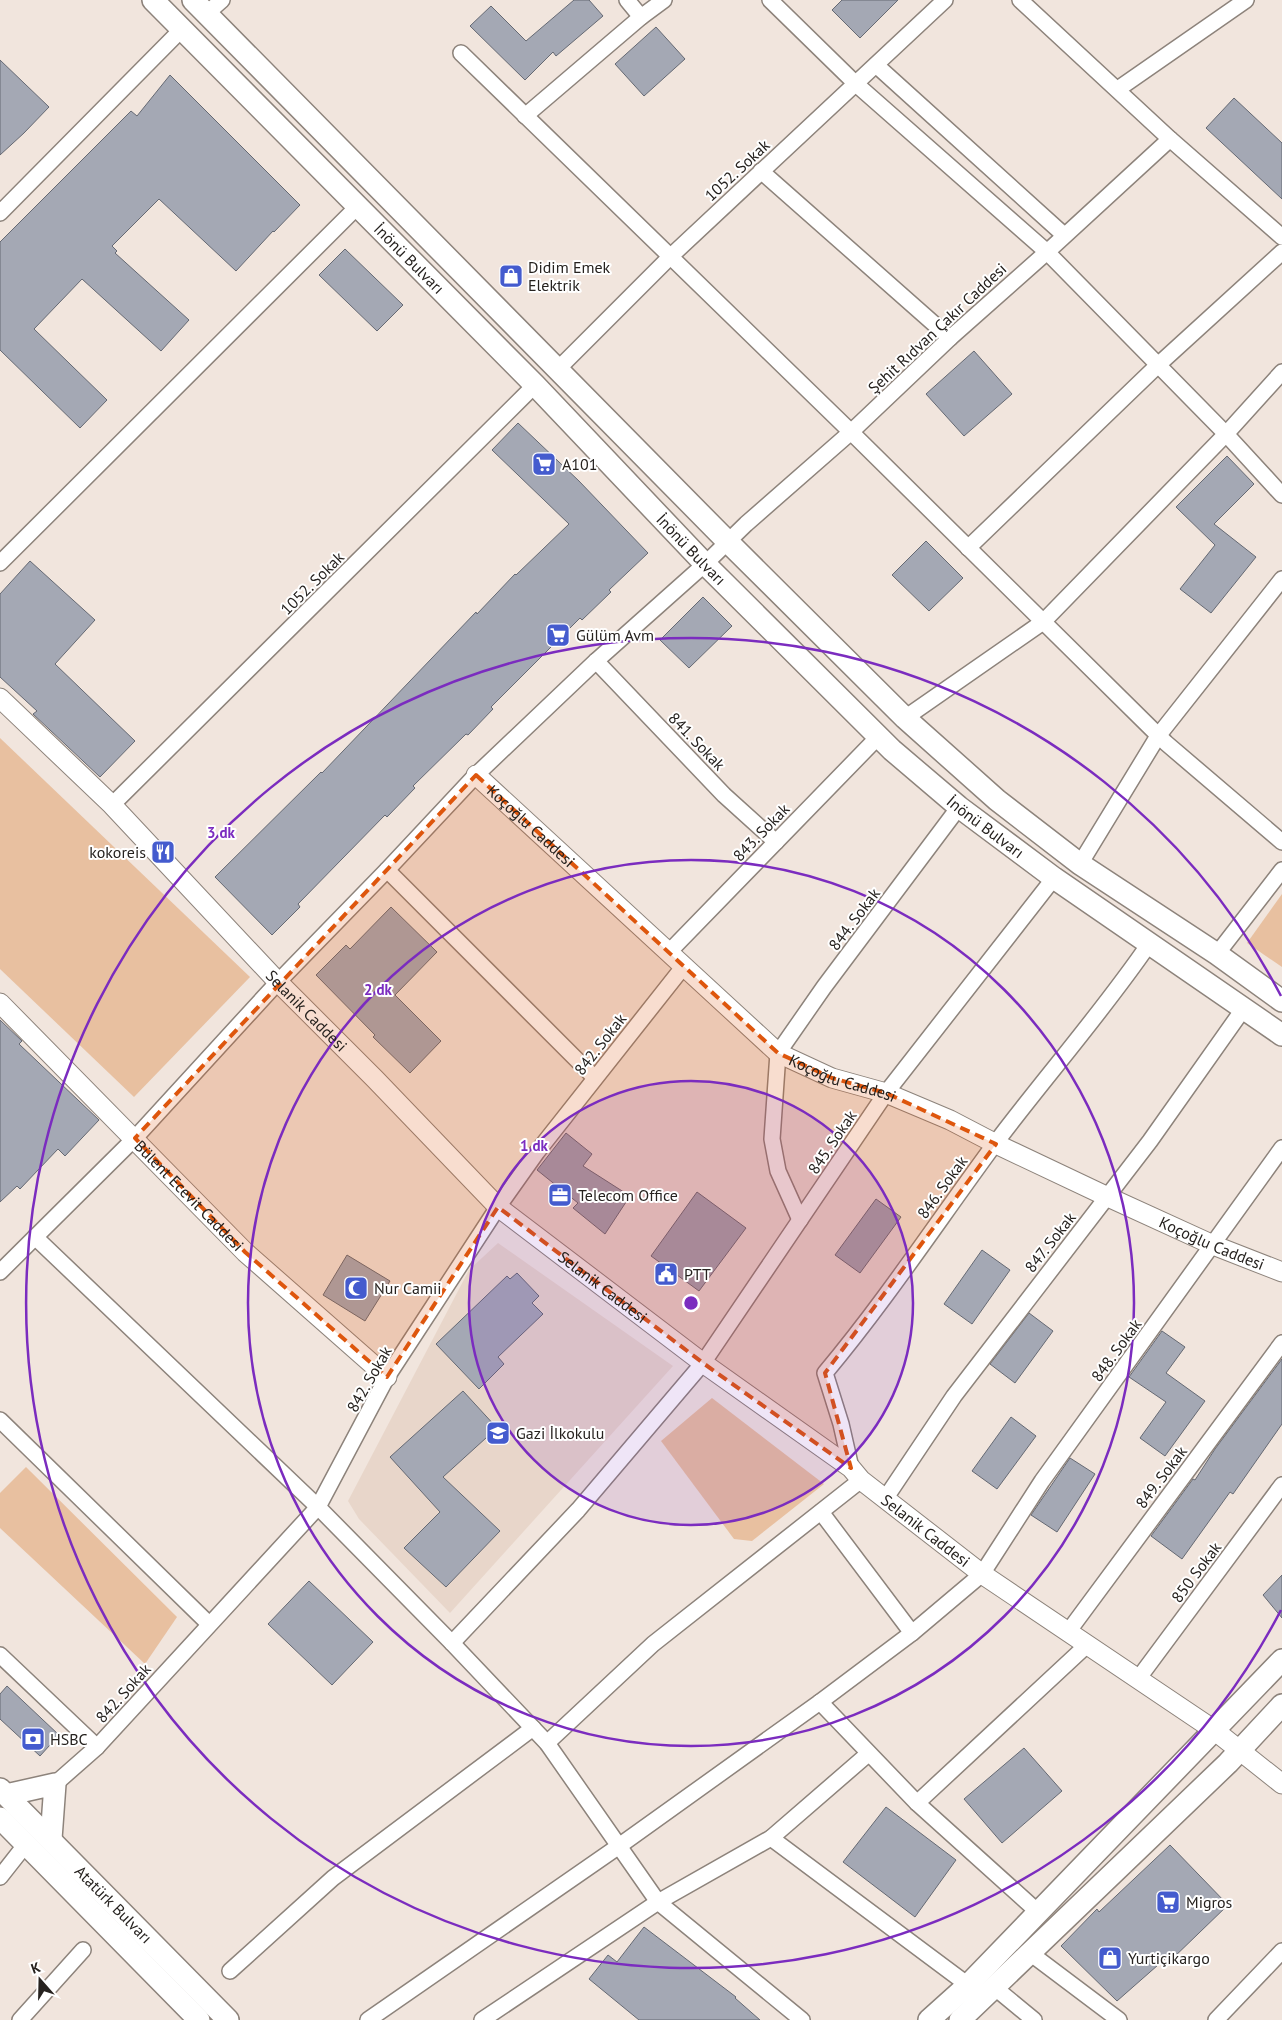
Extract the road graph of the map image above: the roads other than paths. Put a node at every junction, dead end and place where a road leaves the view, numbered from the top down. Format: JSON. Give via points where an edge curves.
{"nodes":[{"id":1,"x":153,"y":0,"type":"edge"},
{"id":2,"x":222,"y":0,"type":"edge"},
{"id":3,"x":627,"y":0,"type":"edge"},
{"id":4,"x":664,"y":0,"type":"edge"},
{"id":5,"x":770,"y":0,"type":"edge"},
{"id":6,"x":945,"y":0,"type":"edge"},
{"id":7,"x":1020,"y":0,"type":"edge"},
{"id":8,"x":1246,"y":0,"type":"edge"},
{"id":9,"x":199,"y":7,"type":"edge"},
{"id":10,"x":641,"y":17,"type":"junction"},
{"id":11,"x":181,"y":30,"type":"junction"},
{"id":12,"x":461,"y":53,"type":"dead end"},
{"id":13,"x":876,"y":65,"type":"junction"},
{"id":14,"x":856,"y":84,"type":"junction"},
{"id":15,"x":1118,"y":89,"type":"junction"},
{"id":16,"x":525,"y":116,"type":"junction"},
{"id":17,"x":1170,"y":139,"type":"junction"},
{"id":18,"x":761,"y":171,"type":"junction"},
{"id":19,"x":358,"y":206,"type":"junction"},
{"id":20,"x":0,"y":213,"type":"edge"},
{"id":21,"x":1064,"y":236,"type":"junction"},
{"id":22,"x":1282,"y":237,"type":"edge"},
{"id":23,"x":1046,"y":252,"type":"junction"},
{"id":24,"x":1282,"y":252,"type":"edge"},
{"id":25,"x":672,"y":256,"type":"junction"},
{"id":26,"x":950,"y":338,"type":"junction"},
{"id":27,"x":1158,"y":366,"type":"junction"},
{"id":28,"x":558,"y":369,"type":"junction"},
{"id":29,"x":1282,"y":372,"type":"edge"},
{"id":30,"x":535,"y":385,"type":"junction"},
{"id":31,"x":852,"y":432,"type":"junction"},
{"id":32,"x":1226,"y":434,"type":"junction"},
{"id":33,"x":1282,"y":495,"type":"edge"},
{"id":34,"x":728,"y":542,"type":"junction"},
{"id":35,"x":968,"y":548,"type":"junction"},
{"id":36,"x":0,"y":563,"type":"edge"},
{"id":37,"x":706,"y":564,"type":"junction"},
{"id":38,"x":1282,"y":579,"type":"edge"},
{"id":39,"x":1043,"y":622,"type":"junction"},
{"id":40,"x":596,"y":661,"type":"junction"},
{"id":41,"x":0,"y":698,"type":"edge"},
{"id":42,"x":905,"y":718,"type":"junction"},
{"id":43,"x":879,"y":736,"type":"junction"},
{"id":44,"x":1158,"y":736,"type":"junction"},
{"id":45,"x":476,"y":775,"type":"junction"},
{"id":46,"x":112,"y":806,"type":"junction"},
{"id":47,"x":960,"y":807,"type":"junction"},
{"id":48,"x":776,"y":842,"type":"junction"},
{"id":49,"x":1282,"y":842,"type":"edge"},
{"id":50,"x":1080,"y":864,"type":"junction"},
{"id":51,"x":387,"y":870,"type":"junction"},
{"id":52,"x":1282,"y":870,"type":"edge"},
{"id":53,"x":1054,"y":878,"type":"junction"},
{"id":54,"x":1149,"y":944,"type":"junction"},
{"id":55,"x":669,"y":952,"type":"junction"},
{"id":56,"x":1217,"y":954,"type":"junction"},
{"id":57,"x":684,"y":966,"type":"junction"},
{"id":58,"x":278,"y":982,"type":"junction"},
{"id":59,"x":1282,"y":1001,"type":"edge"},
{"id":60,"x":0,"y":1003,"type":"edge"},
{"id":61,"x":1244,"y":1008,"type":"junction"},
{"id":62,"x":1282,"y":1035,"type":"edge"},
{"id":63,"x":778,"y":1053,"type":"junction"},
{"id":64,"x":595,"y":1078,"type":"junction"},
{"id":65,"x":886,"y":1093,"type":"junction"},
{"id":66,"x":135,"y":1138,"type":"junction"},
{"id":67,"x":996,"y":1144,"type":"junction"},
{"id":68,"x":1282,"y":1148,"type":"edge"},
{"id":69,"x":1108,"y":1197,"type":"junction"},
{"id":70,"x":498,"y":1206,"type":"junction"},
{"id":71,"x":800,"y":1220,"type":"junction"},
{"id":72,"x":35,"y":1237,"type":"junction"},
{"id":73,"x":1213,"y":1245,"type":"junction"},
{"id":74,"x":0,"y":1272,"type":"edge"},
{"id":75,"x":1282,"y":1272,"type":"edge"},
{"id":76,"x":1282,"y":1343,"type":"edge"},
{"id":77,"x":704,"y":1363,"type":"junction"},
{"id":78,"x":388,"y":1377,"type":"junction"},
{"id":79,"x":0,"y":1420,"type":"edge"},
{"id":80,"x":856,"y":1474,"type":"junction"},
{"id":81,"x":1282,"y":1485,"type":"edge"},
{"id":82,"x":885,"y":1499,"type":"junction"},
{"id":83,"x":318,"y":1507,"type":"junction"},
{"id":84,"x":821,"y":1512,"type":"junction"},
{"id":85,"x":982,"y":1574,"type":"junction"},
{"id":86,"x":209,"y":1624,"type":"junction"},
{"id":87,"x":1068,"y":1632,"type":"junction"},
{"id":88,"x":912,"y":1633,"type":"junction"},
{"id":89,"x":452,"y":1642,"type":"junction"},
{"id":90,"x":1087,"y":1645,"type":"junction"},
{"id":91,"x":0,"y":1655,"type":"edge"},
{"id":92,"x":1282,"y":1660,"type":"edge"},
{"id":93,"x":1138,"y":1679,"type":"junction"},
{"id":94,"x":820,"y":1702,"type":"junction"},
{"id":95,"x":1282,"y":1705,"type":"edge"},
{"id":96,"x":533,"y":1728,"type":"junction"},
{"id":97,"x":1214,"y":1730,"type":"junction"},
{"id":98,"x":547,"y":1743,"type":"junction"},
{"id":99,"x":97,"y":1747,"type":"junction"},
{"id":100,"x":1240,"y":1750,"type":"junction"},
{"id":101,"x":868,"y":1754,"type":"junction"},
{"id":102,"x":55,"y":1784,"type":"junction"},
{"id":103,"x":1282,"y":1784,"type":"edge"},
{"id":104,"x":3,"y":1792,"type":"edge"},
{"id":105,"x":917,"y":1803,"type":"junction"},
{"id":106,"x":0,"y":1818,"type":"edge"},
{"id":107,"x":771,"y":1838,"type":"junction"},
{"id":108,"x":51,"y":1840,"type":"junction"},
{"id":109,"x":26,"y":1844,"type":"junction"},
{"id":110,"x":619,"y":1846,"type":"junction"},
{"id":111,"x":0,"y":1877,"type":"edge"},
{"id":112,"x":658,"y":1902,"type":"junction"},
{"id":113,"x":1038,"y":1912,"type":"junction"},
{"id":114,"x":83,"y":1950,"type":"dead end"},
{"id":115,"x":1282,"y":1951,"type":"edge"},
{"id":116,"x":1030,"y":1952,"type":"junction"},
{"id":117,"x":230,"y":1971,"type":"dead end"},
{"id":118,"x":968,"y":1985,"type":"junction"},
{"id":119,"x":994,"y":1987,"type":"junction"},
{"id":120,"x":20,"y":2020,"type":"edge"},
{"id":121,"x":199,"y":2020,"type":"edge"},
{"id":122,"x":228,"y":2020,"type":"edge"},
{"id":123,"x":368,"y":2020,"type":"edge"},
{"id":124,"x":482,"y":2020,"type":"edge"},
{"id":125,"x":802,"y":2020,"type":"edge"},
{"id":126,"x":929,"y":2020,"type":"edge"},
{"id":127,"x":960,"y":2020,"type":"edge"},
{"id":128,"x":1034,"y":2020,"type":"edge"},
{"id":129,"x":1119,"y":2020,"type":"edge"},
{"id":130,"x":1216,"y":2020,"type":"edge"}],
"edges":[{"from":1,"to":11,"type":"main road","name":"İnönü Bulvarı"},
{"from":2,"to":9,"type":"street"},
{"from":3,"to":10,"type":"street"},
{"from":4,"to":10,"type":"street"},
{"from":5,"to":14,"type":"street"},
{"from":6,"to":13,"type":"street","name":"1052. Sokak"},
{"from":7,"to":15,"type":"street"},
{"from":8,"to":15,"type":"street"},
{"from":9,"to":28,"type":"main road","name":"İnönü Bulvarı"},
{"from":10,"to":16,"type":"street"},
{"from":11,"to":19,"type":"main road","name":"İnönü Bulvarı"},
{"from":11,"to":20,"type":"street"},
{"from":12,"to":16,"type":"street"},
{"from":13,"to":14,"type":"street","name":"1052. Sokak"},
{"from":13,"to":21,"type":"street"},
{"from":14,"to":18,"type":"street","name":"1052. Sokak"},
{"from":14,"to":23,"type":"street"},
{"from":15,"to":17,"type":"street"},
{"from":16,"to":25,"type":"street"},
{"from":17,"to":21,"type":"street","name":"Şehit Rıdvan Çakır Caddesi"},
{"from":17,"to":22,"type":"street"},
{"from":18,"to":25,"type":"street","name":"1052. Sokak"},
{"from":18,"to":26,"type":"street"},
{"from":19,"to":30,"type":"main road","name":"İnönü Bulvarı"},
{"from":19,"to":36,"type":"street"},
{"from":21,"to":23,"type":"street","name":"Şehit Rıdvan Çakır Caddesi"},
{"from":23,"to":26,"type":"street","name":"Şehit Rıdvan Çakır Caddesi"},
{"from":23,"to":27,"type":"street"},
{"from":24,"to":27,"type":"street"},
{"from":25,"to":28,"type":"street","name":"1052. Sokak"},
{"from":25,"to":31,"type":"street"},
{"from":26,"to":31,"type":"street","name":"Şehit Rıdvan Çakır Caddesi"},
{"from":27,"to":32,"type":"street"},
{"from":27,"to":35,"type":"street"},
{"from":28,"to":34,"type":"main road","name":"İnönü Bulvarı"},
{"from":29,"to":32,"type":"street"},
{"from":30,"to":37,"type":"main road","name":"İnönü Bulvarı"},
{"from":30,"to":46,"type":"street","name":"1052. Sokak"},
{"from":31,"to":34,"type":"street","name":"Şehit Rıdvan Çakır Caddesi"},
{"from":31,"to":35,"type":"street"},
{"from":32,"to":33,"type":"street"},
{"from":32,"to":39,"type":"street"},
{"from":34,"to":37,"type":"street","name":"Şehit Rıdvan Çakır Caddesi"},
{"from":34,"to":42,"type":"main road","name":"İnönü Bulvarı"},
{"from":35,"to":39,"type":"street"},
{"from":37,"to":40,"type":"street","name":"Şehit Rıdvan Çakır Caddesi"},
{"from":37,"to":43,"type":"main road","name":"İnönü Bulvarı"},
{"from":38,"to":44,"type":"street"},
{"from":39,"to":42,"type":"street"},
{"from":39,"to":44,"type":"street"},
{"from":40,"to":45,"type":"street","name":"Şehit Rıdvan Çakır Caddesi"},
{"from":40,"to":48,"type":"street","name":"841. Sokak","via":[[724,795]]},
{"from":41,"to":46,"type":"street","name":"Selanik Caddesi"},
{"from":42,"to":50,"type":"main road","name":"İnönü Bulvarı","via":[[998,800]]},
{"from":43,"to":47,"type":"main road","name":"İnönü Bulvarı"},
{"from":43,"to":48,"type":"street","name":"843. Sokak"},
{"from":44,"to":49,"type":"street"},
{"from":44,"to":50,"type":"street"},
{"from":45,"to":51,"type":"street","name":"Şehit Rıdvan Çakır Caddesi"},
{"from":45,"to":55,"type":"street","name":"Koçoğlu Caddesi"},
{"from":46,"to":58,"type":"street","name":"Selanik Caddesi"},
{"from":47,"to":53,"type":"main road","name":"İnönü Bulvarı"},
{"from":47,"to":63,"type":"street","name":"844. Sokak"},
{"from":48,"to":55,"type":"street","name":"843. Sokak"},
{"from":50,"to":56,"type":"main road","name":"İnönü Bulvarı"},
{"from":51,"to":58,"type":"street","name":"Şehit Rıdvan Çakır Caddesi"},
{"from":51,"to":64,"type":"street"},
{"from":52,"to":56,"type":"street"},
{"from":53,"to":54,"type":"main road","name":"İnönü Bulvarı"},
{"from":53,"to":65,"type":"street","name":"845. Sokak"},
{"from":54,"to":61,"type":"main road","name":"İnönü Bulvarı"},
{"from":54,"to":67,"type":"street","name":"846. Sokak"},
{"from":55,"to":57,"type":"street","name":"Koçoğlu Caddesi"},
{"from":56,"to":59,"type":"main road","name":"İnönü Bulvarı"},
{"from":57,"to":63,"type":"street","name":"Koçoğlu Caddesi"},
{"from":57,"to":64,"type":"street","name":"842. Sokak"},
{"from":58,"to":66,"type":"street","name":"Şehit Rıdvan Çakır Caddesi"},
{"from":58,"to":70,"type":"street","name":"Selanik Caddesi"},
{"from":60,"to":66,"type":"street","name":"Bülent Ecevit Caddesi"},
{"from":61,"to":62,"type":"main road","name":"İnönü Bulvarı"},
{"from":61,"to":69,"type":"street","name":"847. Sokak"},
{"from":63,"to":65,"type":"street","name":"Koçoğlu Caddesi","via":[[832,1078]]},
{"from":63,"to":71,"type":"street","via":[[772,1139],[778,1171]]},
{"from":64,"to":70,"type":"street","name":"842. Sokak"},
{"from":65,"to":67,"type":"street","name":"Koçoğlu Caddesi"},
{"from":65,"to":71,"type":"street","name":"845. Sokak"},
{"from":66,"to":72,"type":"street","name":"Şehit Rıdvan Çakır Caddesi"},
{"from":66,"to":78,"type":"street","name":"Bülent Ecevit Caddesi","via":[[245,1252]]},
{"from":67,"to":69,"type":"street","name":"Koçoğlu Caddesi"},
{"from":67,"to":80,"type":"street","name":"846. Sokak","via":[[859,1332],[825,1373]]},
{"from":68,"to":73,"type":"street","name":"848. Sokak"},
{"from":69,"to":73,"type":"street","name":"Koçoğlu Caddesi"},
{"from":69,"to":82,"type":"street","name":"847. Sokak","via":[[954,1396]]},
{"from":70,"to":77,"type":"street","name":"Selanik Caddesi"},
{"from":70,"to":78,"type":"street","name":"842. Sokak"},
{"from":71,"to":77,"type":"street","name":"845. Sokak"},
{"from":72,"to":74,"type":"street","name":"Şehit Rıdvan Çakır Caddesi"},
{"from":72,"to":83,"type":"street"},
{"from":73,"to":75,"type":"street","name":"Koçoğlu Caddesi"},
{"from":73,"to":85,"type":"street","name":"848. Sokak","via":[[1042,1481]]},
{"from":76,"to":87,"type":"street","name":"849. Sokak"},
{"from":77,"to":80,"type":"street","name":"Selanik Caddesi"},
{"from":77,"to":89,"type":"street","name":"845. Sokak","via":[[578,1510]]},
{"from":78,"to":83,"type":"street","name":"842. Sokak"},
{"from":79,"to":86,"type":"street"},
{"from":80,"to":82,"type":"street","name":"Selanik Caddesi"},
{"from":80,"to":84,"type":"street"},
{"from":81,"to":93,"type":"street","name":"850 Sokak"},
{"from":82,"to":85,"type":"street","name":"Selanik Caddesi"},
{"from":83,"to":86,"type":"street","name":"842. Sokak"},
{"from":83,"to":89,"type":"street"},
{"from":84,"to":88,"type":"street"},
{"from":84,"to":98,"type":"street","via":[[653,1644]]},
{"from":85,"to":87,"type":"street","name":"Selanik Caddesi"},
{"from":85,"to":88,"type":"street","name":"848. Sokak"},
{"from":86,"to":99,"type":"street","name":"842. Sokak"},
{"from":87,"to":90,"type":"street","name":"Selanik Caddesi"},
{"from":88,"to":94,"type":"street","name":"848. Sokak"},
{"from":89,"to":96,"type":"street"},
{"from":90,"to":93,"type":"street","name":"Selanik Caddesi"},
{"from":90,"to":105,"type":"street"},
{"from":91,"to":99,"type":"street"},
{"from":92,"to":97,"type":"main road"},
{"from":93,"to":97,"type":"street","name":"Selanik Caddesi"},
{"from":94,"to":101,"type":"street"},
{"from":94,"to":110,"type":"street","name":"848. Sokak"},
{"from":95,"to":100,"type":"main road"},
{"from":96,"to":98,"type":"street"},
{"from":96,"to":117,"type":"street","via":[[333,1878]]},
{"from":97,"to":100,"type":"street","name":"Selanik Caddesi"},
{"from":97,"to":113,"type":"main road"},
{"from":98,"to":110,"type":"street"},
{"from":99,"to":102,"type":"street","name":"842. Sokak"},
{"from":100,"to":103,"type":"street","name":"Selanik Caddesi"},
{"from":100,"to":116,"type":"main road"},
{"from":101,"to":105,"type":"street"},
{"from":101,"to":107,"type":"street"},
{"from":102,"to":104,"type":"main road"},
{"from":102,"to":108,"type":"main road"},
{"from":104,"to":108,"type":"main road","name":"Atatürk Bulvarı"},
{"from":105,"to":113,"type":"street"},
{"from":106,"to":109,"type":"main road","name":"Atatürk Bulvarı"},
{"from":107,"to":112,"type":"street"},
{"from":107,"to":118,"type":"street"},
{"from":108,"to":122,"type":"main road","name":"Atatürk Bulvarı"},
{"from":109,"to":111,"type":"street"},
{"from":109,"to":121,"type":"main road","name":"Atatürk Bulvarı"},
{"from":110,"to":112,"type":"street"},
{"from":110,"to":123,"type":"street","name":"848. Sokak"},
{"from":112,"to":124,"type":"street"},
{"from":112,"to":125,"type":"street"},
{"from":113,"to":118,"type":"main road"},
{"from":114,"to":120,"type":"street"},
{"from":115,"to":130,"type":"street"},
{"from":116,"to":119,"type":"main road"},
{"from":116,"to":129,"type":"street"},
{"from":118,"to":126,"type":"main road"},
{"from":119,"to":127,"type":"main road"},
{"from":119,"to":128,"type":"street"}]}
